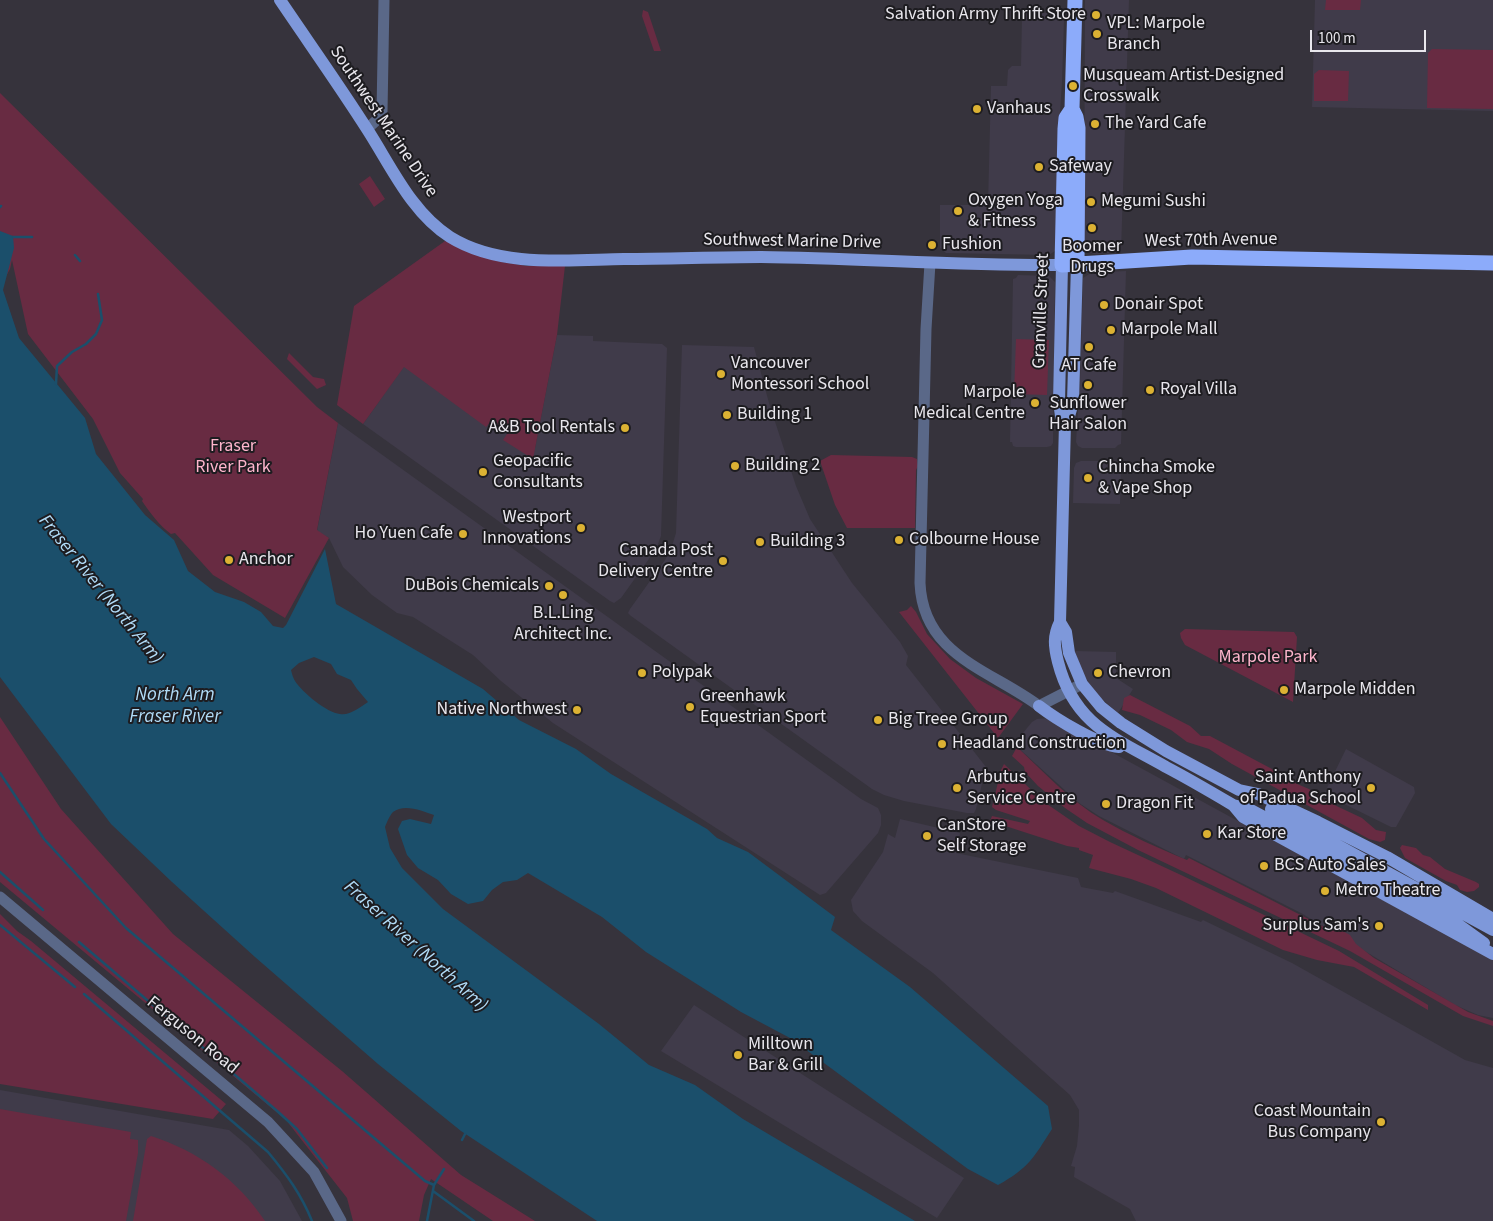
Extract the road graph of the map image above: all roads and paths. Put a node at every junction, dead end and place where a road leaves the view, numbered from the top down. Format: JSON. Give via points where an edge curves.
{"nodes":[{"id":1,"x":280,"y":0,"type":"edge"},
{"id":2,"x":384,"y":0,"type":"edge"},
{"id":3,"x":1075,"y":0,"type":"edge"},
{"id":4,"x":367,"y":129,"type":"junction"},
{"id":5,"x":930,"y":263,"type":"junction"},
{"id":6,"x":1493,"y":263,"type":"edge"},
{"id":7,"x":1069,"y":265,"type":"junction"},
{"id":8,"x":1060,"y":622,"type":"junction"},
{"id":9,"x":1082,"y":684,"type":"junction"},
{"id":10,"x":1068,"y":691,"type":"junction"},
{"id":11,"x":1039,"y":706,"type":"junction"},
{"id":12,"x":1131,"y":748,"type":"junction"},
{"id":13,"x":1239,"y":790,"type":"junction"},
{"id":14,"x":1233,"y":804,"type":"junction"},
{"id":15,"x":0,"y":897,"type":"edge"},
{"id":16,"x":1421,"y":897,"type":"junction"},
{"id":17,"x":1493,"y":919,"type":"edge"},
{"id":18,"x":1493,"y":930,"type":"edge"},
{"id":19,"x":1493,"y":953,"type":"edge"},
{"id":20,"x":341,"y":1221,"type":"edge"}],
"edges":[{"from":1,"to":4,"type":"main road","name":"Southwest Marine Drive"},
{"from":2,"to":4,"type":"street","via":[[382,112]]},
{"from":3,"to":7,"type":"highway","name":"Granville Street","via":[[1072,109],[1066,118],[1065,129]]},
{"from":4,"to":5,"type":"main road","name":"Southwest Marine Drive","via":[[413,203],[432,223],[449,236],[486,252],[527,259],[762,257]]},
{"from":5,"to":7,"type":"main road","name":"West 70th Avenue"},
{"from":5,"to":11,"type":"street","via":[[920,583],[923,604],[934,630],[957,654]]},
{"from":6,"to":7,"type":"highway","name":"West 70th Avenue","via":[[1192,257]]},
{"from":7,"to":8,"type":"main road","name":"Granville Street","via":[[1059,402],[1065,424]]},
{"from":8,"to":9,"type":"main road","name":"Granville Street"},
{"from":8,"to":10,"type":"main road","name":"Granville Street","via":[[1054,633],[1056,652]]},
{"from":9,"to":10,"type":"street"},
{"from":9,"to":13,"type":"main road","via":[[1101,707],[1121,723]]},
{"from":10,"to":11,"type":"street"},
{"from":10,"to":12,"type":"main road","via":[[1088,719]]},
{"from":11,"to":12,"type":"main road","via":[[1111,746]]},
{"from":12,"to":14,"type":"main road"},
{"from":13,"to":16,"type":"main road"},
{"from":13,"to":17,"type":"main road","via":[[1258,794],[1318,822]]},
{"from":14,"to":16,"type":"main road","via":[[1257,813]]},
{"from":14,"to":19,"type":"main road","via":[[1243,817]]},
{"from":15,"to":20,"type":"street","name":"Ferguson Road","via":[[268,1122],[314,1172]]},
{"from":16,"to":18,"type":"main road"},
{"from":16,"to":19,"type":"main road"}]}
